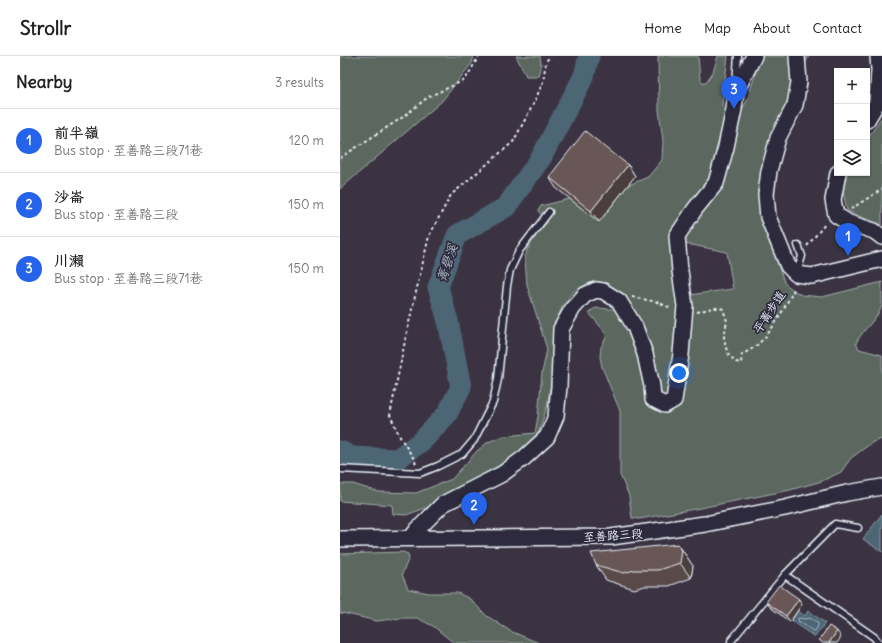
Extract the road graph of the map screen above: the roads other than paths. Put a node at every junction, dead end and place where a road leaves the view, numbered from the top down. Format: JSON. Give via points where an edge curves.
{"nodes":[{"id":1,"x":738,"y":56,"type":"edge"},
{"id":2,"x":754,"y":56,"type":"edge"},
{"id":3,"x":797,"y":56,"type":"edge"},
{"id":4,"x":878,"y":56,"type":"edge"},
{"id":5,"x":736,"y":91,"type":"junction"},
{"id":6,"x":870,"y":115,"type":"edge"},
{"id":7,"x":837,"y":176,"type":"edge"},
{"id":8,"x":549,"y":212,"type":"dead end"},
{"id":9,"x":882,"y":237,"type":"edge"},
{"id":10,"x":798,"y":245,"type":"dead end"},
{"id":11,"x":882,"y":259,"type":"edge"},
{"id":12,"x":796,"y":274,"type":"junction"},
{"id":13,"x":340,"y":469,"type":"edge"},
{"id":14,"x":882,"y":487,"type":"edge"},
{"id":15,"x":858,"y":528,"type":"dead end"},
{"id":16,"x":411,"y":538,"type":"junction"},
{"id":17,"x":340,"y":539,"type":"edge"},
{"id":18,"x":785,"y":575,"type":"junction"},
{"id":19,"x":731,"y":641,"type":"dead end"},
{"id":20,"x":879,"y":643,"type":"edge"}],
"edges":[{"from":1,"to":5,"type":"lane"},
{"from":2,"to":5,"type":"street"},
{"from":3,"to":12,"type":"street","via":[[799,82],[795,105],[778,138],[766,194],[768,217],[788,266]]},
{"from":4,"to":6,"type":"street","via":[[877,104]]},
{"from":5,"to":16,"type":"street","via":[[728,139],[716,183],[678,236],[680,271],[685,306],[689,314],[674,400],[665,405],[653,399],[645,354],[635,327],[619,301],[603,291],[596,290],[585,294],[561,329],[556,416],[547,437],[502,474],[443,504]]},
{"from":7,"to":9,"type":"street","via":[[833,200],[849,223],[874,231]]},
{"from":8,"to":13,"type":"lane","via":[[518,251],[510,270],[498,379],[493,402],[474,440],[462,454],[420,473]]},
{"from":10,"to":12,"type":"lane","via":[[802,256]]},
{"from":11,"to":12,"type":"street","via":[[812,276]]},
{"from":14,"to":16,"type":"street","name":"至善路三段","via":[[705,524],[611,537]]},
{"from":15,"to":18,"type":"lane","via":[[835,524]]},
{"from":16,"to":17,"type":"street","name":"至善路三段"},
{"from":18,"to":19,"type":"lane"},
{"from":18,"to":20,"type":"lane"}]}
